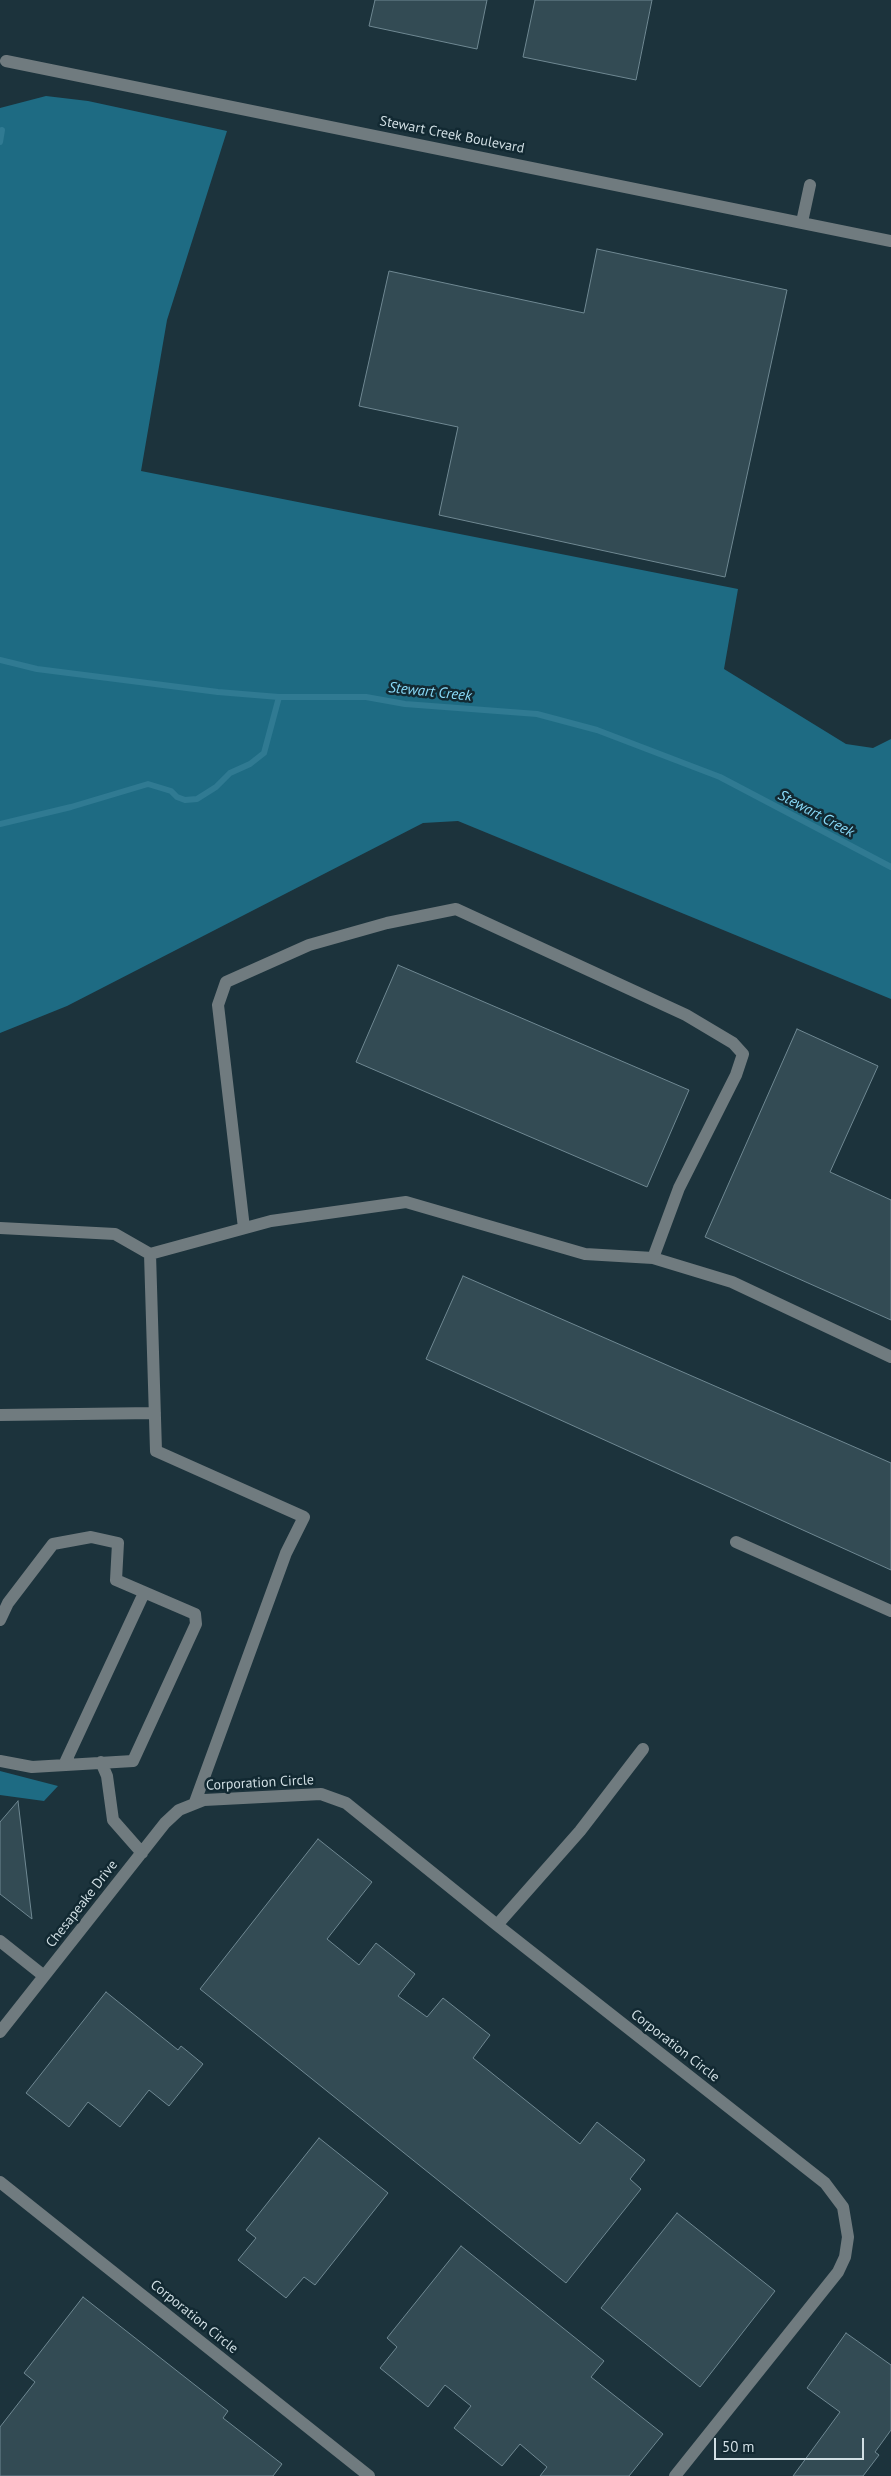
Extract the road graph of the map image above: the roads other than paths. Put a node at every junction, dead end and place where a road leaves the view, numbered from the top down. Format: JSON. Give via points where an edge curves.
{"nodes":[{"id":1,"x":6,"y":61,"type":"dead end"},
{"id":2,"x":810,"y":185,"type":"dead end"},
{"id":3,"x":802,"y":222,"type":"junction"},
{"id":4,"x":891,"y":240,"type":"edge"},
{"id":5,"x":0,"y":1228,"type":"edge"},
{"id":6,"x":244,"y":1228,"type":"junction"},
{"id":7,"x":150,"y":1254,"type":"junction"},
{"id":8,"x":653,"y":1258,"type":"junction"},
{"id":9,"x":891,"y":1356,"type":"edge"},
{"id":10,"x":155,"y":1413,"type":"junction"},
{"id":11,"x":0,"y":1415,"type":"edge"},
{"id":12,"x":736,"y":1542,"type":"dead end"},
{"id":13,"x":144,"y":1593,"type":"junction"},
{"id":14,"x":891,"y":1611,"type":"edge"},
{"id":15,"x":0,"y":1620,"type":"edge"},
{"id":16,"x":643,"y":1749,"type":"dead end"},
{"id":17,"x":0,"y":1761,"type":"edge"},
{"id":18,"x":101,"y":1762,"type":"junction"},
{"id":19,"x":64,"y":1764,"type":"junction"},
{"id":20,"x":195,"y":1802,"type":"junction"},
{"id":21,"x":142,"y":1853,"type":"junction"},
{"id":22,"x":497,"y":1925,"type":"junction"},
{"id":23,"x":0,"y":1941,"type":"edge"},
{"id":24,"x":44,"y":1976,"type":"junction"},
{"id":25,"x":0,"y":2032,"type":"edge"},
{"id":26,"x":0,"y":2182,"type":"edge"},
{"id":27,"x":369,"y":2476,"type":"edge"},
{"id":28,"x":676,"y":2476,"type":"edge"}],
"edges":[{"from":1,"to":3,"type":"street","name":"Stewart Creek Boulevard"},
{"from":2,"to":3,"type":"street"},
{"from":3,"to":4,"type":"street","name":"Stewart Creek Boulevard"},
{"from":5,"to":7,"type":"street","via":[[115,1234]]},
{"from":6,"to":7,"type":"street"},
{"from":6,"to":8,"type":"street","via":[[271,1221],[406,1202],[585,1254]]},
{"from":6,"to":8,"type":"street","via":[[218,1005],[226,982],[309,945],[387,922],[456,909],[686,1015],[733,1043],[743,1054],[736,1075],[679,1188]]},
{"from":7,"to":10,"type":"street"},
{"from":8,"to":9,"type":"street","via":[[732,1282]]},
{"from":10,"to":11,"type":"street"},
{"from":10,"to":20,"type":"street","via":[[156,1451],[304,1517],[286,1553]]},
{"from":12,"to":14,"type":"street"},
{"from":13,"to":15,"type":"street","via":[[116,1580],[118,1543],[92,1537],[53,1544],[8,1604]]},
{"from":13,"to":18,"type":"street","via":[[195,1614],[196,1624],[133,1761]]},
{"from":13,"to":19,"type":"street"},
{"from":16,"to":22,"type":"street","via":[[580,1830]]},
{"from":17,"to":19,"type":"street","via":[[32,1767]]},
{"from":18,"to":19,"type":"street"},
{"from":18,"to":21,"type":"street","via":[[107,1776],[113,1820]]},
{"from":20,"to":21,"type":"street","name":"Chesapeake Drive","via":[[179,1810]]},
{"from":20,"to":22,"type":"street","name":"Corporation Circle","via":[[330,1796],[346,1803]]},
{"from":21,"to":24,"type":"street","name":"Chesapeake Drive"},
{"from":22,"to":28,"type":"street","name":"Corporation Circle","via":[[825,2183],[846,2217],[848,2237],[845,2257],[838,2272]]},
{"from":23,"to":24,"type":"street"},
{"from":24,"to":25,"type":"street","name":"Chesapeake Drive"},
{"from":26,"to":27,"type":"street","name":"Corporation Circle"}]}
